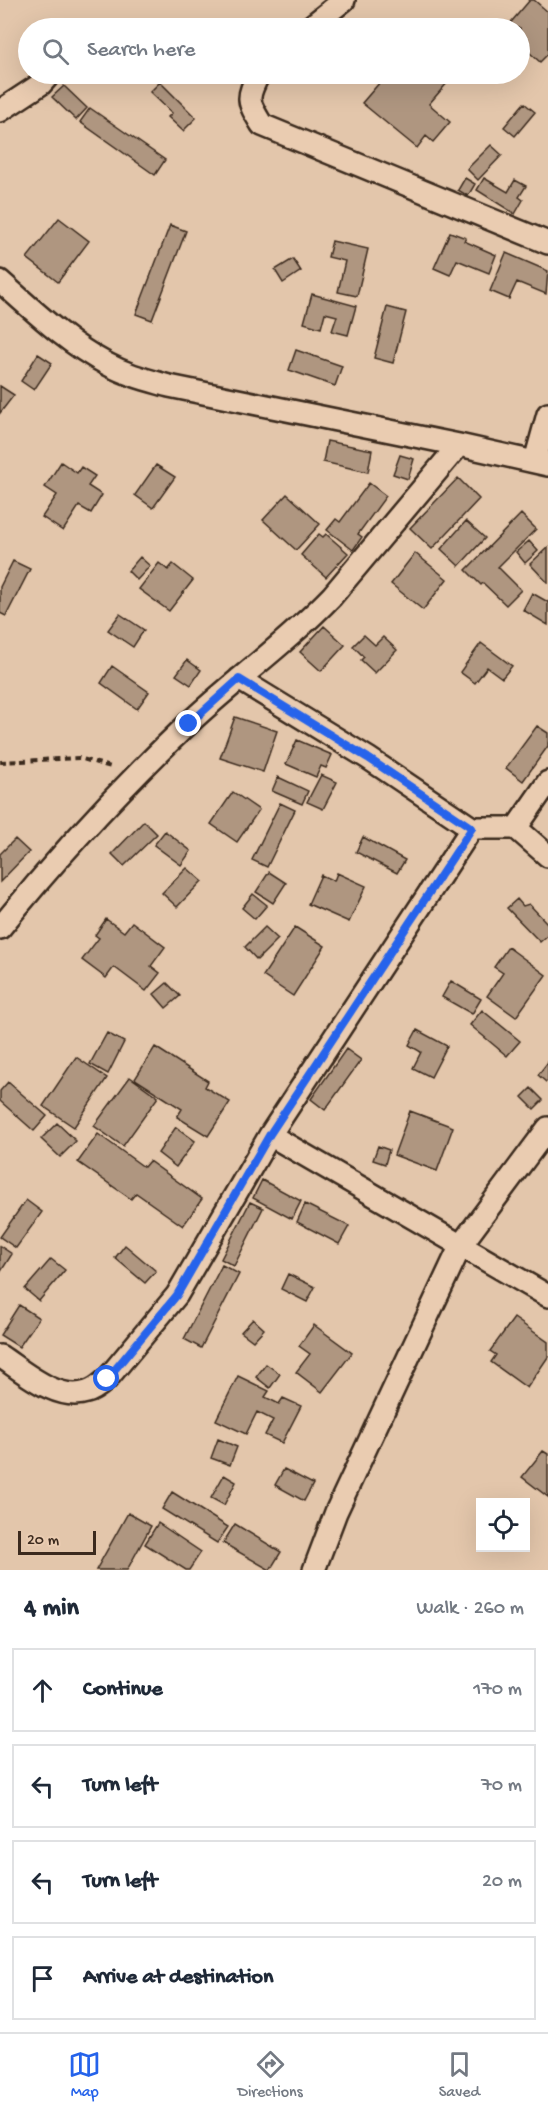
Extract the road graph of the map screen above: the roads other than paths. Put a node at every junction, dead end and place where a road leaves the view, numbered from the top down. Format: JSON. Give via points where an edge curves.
{"nodes":[{"id":1,"x":344,"y":0,"type":"edge"},
{"id":2,"x":322,"y":18,"type":"edge"},
{"id":3,"x":41,"y":84,"type":"edge"},
{"id":4,"x":254,"y":84,"type":"edge"},
{"id":5,"x":0,"y":111,"type":"edge"},
{"id":6,"x":548,"y":243,"type":"edge"},
{"id":7,"x":0,"y":281,"type":"edge"},
{"id":8,"x":548,"y":414,"type":"edge"},
{"id":9,"x":459,"y":445,"type":"junction"},
{"id":10,"x":542,"y":463,"type":"edge"},
{"id":11,"x":239,"y":679,"type":"junction"},
{"id":12,"x":548,"y":782,"type":"edge"},
{"id":13,"x":472,"y":828,"type":"junction"},
{"id":14,"x":516,"y":828,"type":"junction"},
{"id":15,"x":548,"y":856,"type":"edge"},
{"id":16,"x":0,"y":928,"type":"edge"},
{"id":17,"x":548,"y":1128,"type":"edge"},
{"id":18,"x":270,"y":1134,"type":"junction"},
{"id":19,"x":461,"y":1245,"type":"junction"},
{"id":20,"x":548,"y":1296,"type":"edge"},
{"id":21,"x":0,"y":1356,"type":"edge"},
{"id":22,"x":314,"y":1570,"type":"edge"}],
"edges":[{"from":1,"to":2,"type":"street"},
{"from":3,"to":5,"type":"street"},
{"from":4,"to":6,"type":"street","via":[[250,92],[251,107],[262,125]]},
{"from":7,"to":9,"type":"street","via":[[77,345],[136,377]]},
{"from":8,"to":10,"type":"street"},
{"from":9,"to":10,"type":"street"},
{"from":9,"to":11,"type":"street","via":[[332,596]]},
{"from":11,"to":13,"type":"street"},
{"from":11,"to":16,"type":"street","via":[[137,776],[42,876]]},
{"from":12,"to":14,"type":"street"},
{"from":13,"to":14,"type":"street"},
{"from":13,"to":18,"type":"street"},
{"from":14,"to":15,"type":"street"},
{"from":17,"to":19,"type":"street"},
{"from":18,"to":19,"type":"street"},
{"from":18,"to":21,"type":"street","via":[[177,1295],[95,1389],[70,1394],[40,1382]]},
{"from":19,"to":20,"type":"street"},
{"from":19,"to":22,"type":"street","via":[[336,1512]]}]}
